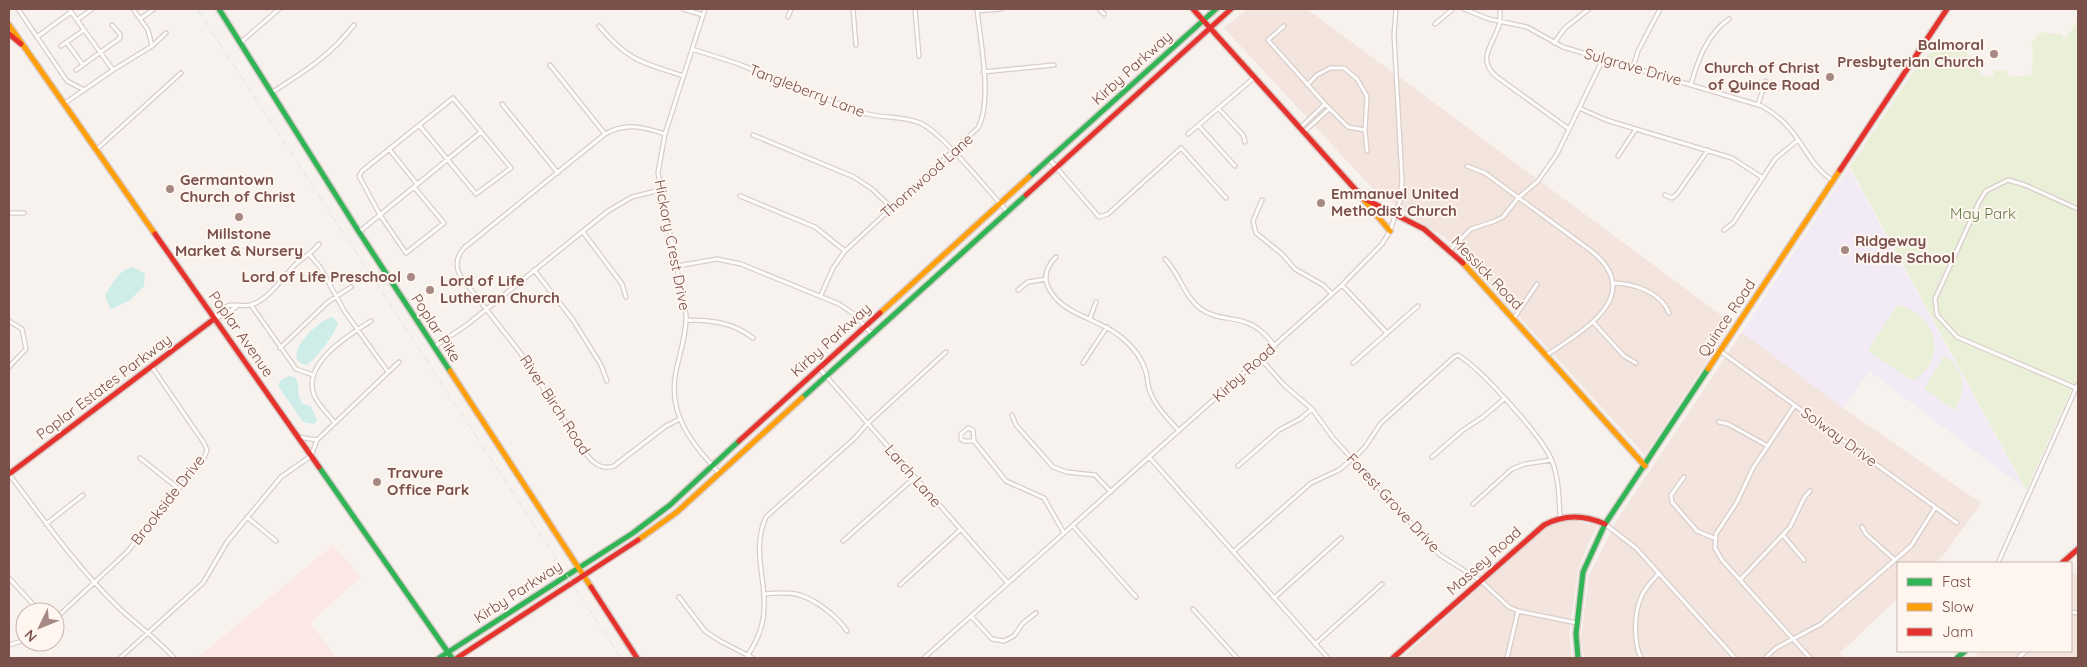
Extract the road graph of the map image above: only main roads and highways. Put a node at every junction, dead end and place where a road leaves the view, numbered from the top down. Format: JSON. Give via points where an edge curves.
{"nodes":[{"id":1,"x":219,"y":9,"type":"edge"},
{"id":2,"x":1193,"y":9,"type":"edge"},
{"id":3,"x":1216,"y":9,"type":"edge"},
{"id":4,"x":1231,"y":9,"type":"edge"},
{"id":5,"x":1947,"y":9,"type":"edge"},
{"id":6,"x":1204,"y":20,"type":"junction"},
{"id":7,"x":9,"y":25,"type":"edge"},
{"id":8,"x":1210,"y":27,"type":"junction"},
{"id":9,"x":9,"y":34,"type":"edge"},
{"id":10,"x":25,"y":48,"type":"junction"},
{"id":11,"x":1362,"y":198,"type":"junction"},
{"id":12,"x":1390,"y":231,"type":"road end"},
{"id":13,"x":214,"y":318,"type":"junction"},
{"id":14,"x":1645,"y":466,"type":"junction"},
{"id":15,"x":9,"y":474,"type":"edge"},
{"id":16,"x":1606,"y":524,"type":"junction"},
{"id":17,"x":2078,"y":549,"type":"edge"},
{"id":18,"x":2063,"y":562,"type":"edge"},
{"id":19,"x":578,"y":568,"type":"junction"},
{"id":20,"x":583,"y":575,"type":"junction"},
{"id":21,"x":448,"y":652,"type":"junction"},
{"id":22,"x":439,"y":658,"type":"edge"},
{"id":23,"x":452,"y":658,"type":"edge"},
{"id":24,"x":457,"y":658,"type":"edge"},
{"id":25,"x":638,"y":658,"type":"edge"},
{"id":26,"x":1393,"y":658,"type":"edge"},
{"id":27,"x":1578,"y":658,"type":"edge"}],
"edges":[{"from":1,"to":19,"type":"main road","name":"Poplar Pike","via":[[359,232]]},
{"from":2,"to":6,"type":"main road","name":"Messick Road"},
{"from":3,"to":6,"type":"main road","name":"Kirby Parkway"},
{"from":4,"to":8,"type":"main road","name":"Kirby Parkway"},
{"from":5,"to":14,"type":"main road","name":"Quince Road"},
{"from":6,"to":8,"type":"main road","name":"Messick Road"},
{"from":6,"to":19,"type":"main road","name":"Kirby Parkway","via":[[656,517]]},
{"from":7,"to":10,"type":"main road","name":"Poplar Avenue"},
{"from":8,"to":11,"type":"main road","name":"Messick Road"},
{"from":8,"to":20,"type":"main road","name":"Kirby Parkway","via":[[719,474],[661,524]]},
{"from":9,"to":10,"type":"main road"},
{"from":10,"to":13,"type":"main road","name":"Poplar Avenue"},
{"from":11,"to":12,"type":"main road"},
{"from":11,"to":14,"type":"main road","name":"Messick Road","via":[[1424,229],[1450,250]]},
{"from":13,"to":15,"type":"main road","name":"Poplar Estates Parkway"},
{"from":13,"to":21,"type":"main road","name":"Poplar Avenue"},
{"from":14,"to":16,"type":"main road","name":"Quince Road"},
{"from":16,"to":26,"type":"main road","name":"Massey Road","via":[[1582,516],[1560,517],[1540,527]]},
{"from":16,"to":27,"type":"main road","name":"Quince Road","via":[[1583,572],[1577,623]]},
{"from":17,"to":18,"type":"main road"},
{"from":19,"to":20,"type":"main road","name":"Poplar Pike"},
{"from":19,"to":21,"type":"main road","name":"Kirby Parkway"},
{"from":20,"to":24,"type":"main road","name":"Kirby Parkway"},
{"from":20,"to":25,"type":"main road","name":"Poplar Pike"},
{"from":21,"to":22,"type":"main road","name":"Kirby Parkway"},
{"from":21,"to":23,"type":"main road","name":"Poplar Avenue"}]}
